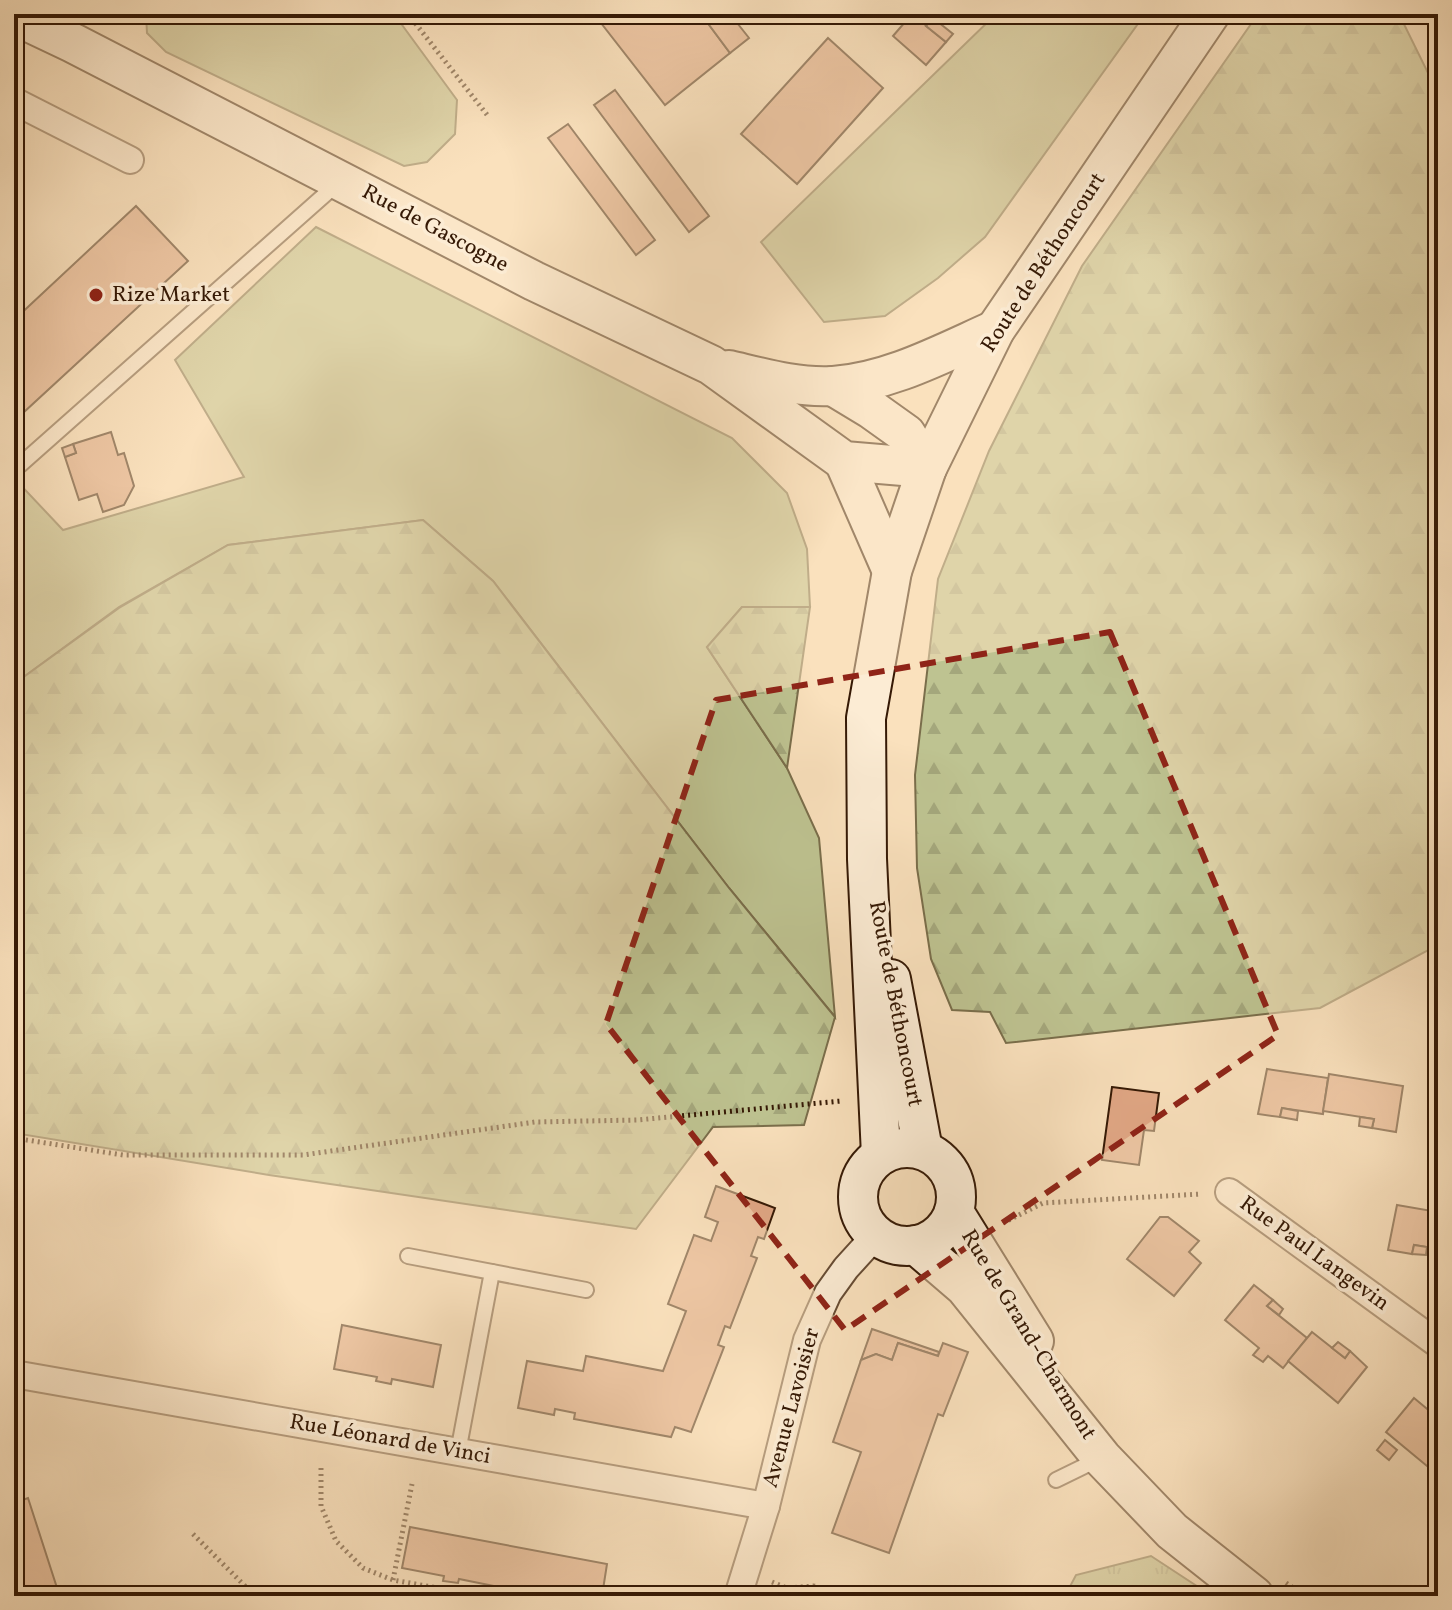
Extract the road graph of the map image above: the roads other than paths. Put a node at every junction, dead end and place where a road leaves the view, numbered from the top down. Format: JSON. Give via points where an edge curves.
{"nodes":[{"id":1,"x":1210,"y":14,"type":"edge"},
{"id":2,"x":1435,"y":14,"type":"edge"},
{"id":3,"x":14,"y":15,"type":"edge"},
{"id":4,"x":1438,"y":19,"type":"edge"},
{"id":5,"x":80,"y":28,"type":"edge"},
{"id":6,"x":14,"y":101,"type":"edge"},
{"id":7,"x":130,"y":160,"type":"dead end"},
{"id":8,"x":341,"y":180,"type":"junction"},
{"id":9,"x":995,"y":330,"type":"junction"},
{"id":10,"x":711,"y":365,"type":"junction"},
{"id":11,"x":833,"y":386,"type":"junction"},
{"id":12,"x":844,"y":461,"type":"junction"},
{"id":13,"x":20,"y":465,"type":"dead end"},
{"id":14,"x":927,"y":468,"type":"junction"},
{"id":15,"x":892,"y":571,"type":"junction"},
{"id":16,"x":867,"y":859,"type":"junction"},
{"id":17,"x":923,"y":1150,"type":"junction"},
{"id":18,"x":881,"y":1155,"type":"junction"},
{"id":19,"x":1229,"y":1192,"type":"road end"},
{"id":20,"x":954,"y":1212,"type":"junction"},
{"id":21,"x":876,"y":1235,"type":"junction"},
{"id":22,"x":916,"y":1245,"type":"junction"},
{"id":23,"x":408,"y":1256,"type":"dead end"},
{"id":24,"x":492,"y":1272,"type":"junction"},
{"id":25,"x":586,"y":1290,"type":"dead end"},
{"id":26,"x":1438,"y":1344,"type":"edge"},
{"id":27,"x":14,"y":1374,"type":"edge"},
{"id":28,"x":458,"y":1452,"type":"junction"},
{"id":29,"x":1102,"y":1458,"type":"junction"},
{"id":30,"x":1056,"y":1480,"type":"dead end"},
{"id":31,"x":766,"y":1506,"type":"junction"},
{"id":32,"x":738,"y":1596,"type":"edge"},
{"id":33,"x":1254,"y":1596,"type":"edge"}],
"edges":[{"from":1,"to":9,"type":"street","name":"Route de Béthoncourt"},
{"from":2,"to":4,"type":"lane"},
{"from":3,"to":5,"type":"street","name":"Rue de Gascogne"},
{"from":5,"to":8,"type":"street","name":"Rue de Gascogne"},
{"from":6,"to":7,"type":"street"},
{"from":8,"to":10,"type":"street","name":"Rue de Gascogne","via":[[534,281]]},
{"from":8,"to":13,"type":"lane"},
{"from":9,"to":11,"type":"street","via":[[893,374]]},
{"from":9,"to":14,"type":"street","name":"Route de Béthoncourt"},
{"from":10,"to":11,"type":"street","via":[[787,384]]},
{"from":10,"to":12,"type":"street","name":"Rue de Gascogne"},
{"from":11,"to":14,"type":"street","via":[[906,434]]},
{"from":12,"to":14,"type":"street"},
{"from":12,"to":15,"type":"street"},
{"from":14,"to":15,"type":"street","name":"Route de Béthoncourt"},
{"from":15,"to":16,"type":"street","name":"Route de Béthoncourt","via":[[866,718]]},
{"from":16,"to":17,"type":"street","name":"Route de Béthoncourt"},
{"from":16,"to":18,"type":"street","name":"Route de Béthoncourt"},
{"from":17,"to":18,"type":"street","via":[[909,1147]]},
{"from":17,"to":20,"type":"street","via":[[937,1157],[954,1182]]},
{"from":18,"to":21,"type":"street","via":[[861,1178],[858,1194],[865,1223]]},
{"from":19,"to":26,"type":"street","name":"Rue Paul Langevin"},
{"from":20,"to":22,"type":"street","via":[[940,1234]]},
{"from":20,"to":29,"type":"street","name":"Rue de Grand-Charmont"},
{"from":21,"to":22,"type":"street"},
{"from":21,"to":31,"type":"street","name":"Avenue Lavoisier","via":[[828,1293],[807,1340]]},
{"from":22,"to":29,"type":"street","name":"Rue de Grand-Charmont","via":[[965,1287]]},
{"from":23,"to":24,"type":"lane"},
{"from":24,"to":25,"type":"lane"},
{"from":24,"to":28,"type":"lane"},
{"from":27,"to":28,"type":"street","name":"Rue Léonard de Vinci"},
{"from":28,"to":31,"type":"street","name":"Rue Léonard de Vinci"},
{"from":29,"to":30,"type":"lane"},
{"from":29,"to":33,"type":"street","name":"Rue de Grand-Charmont","via":[[1172,1531]]},
{"from":31,"to":32,"type":"street","name":"Avenue Lavoisier"}]}
